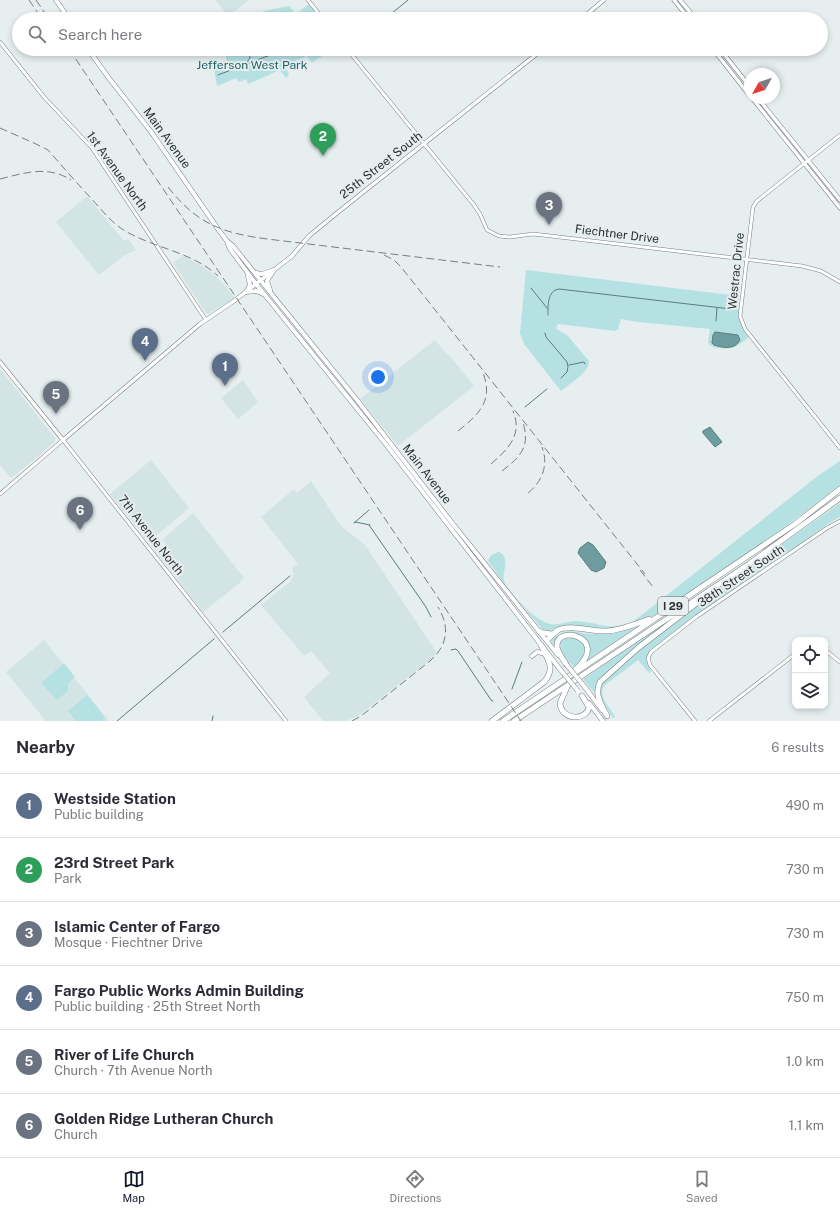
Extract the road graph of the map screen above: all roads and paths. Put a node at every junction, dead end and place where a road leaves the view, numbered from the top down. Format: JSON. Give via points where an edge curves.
{"nodes":[{"id":1,"x":56,"y":0,"type":"edge"},
{"id":2,"x":308,"y":0,"type":"edge"},
{"id":3,"x":604,"y":0,"type":"edge"},
{"id":4,"x":674,"y":0,"type":"edge"},
{"id":5,"x":680,"y":0,"type":"edge"},
{"id":6,"x":64,"y":12,"type":"edge"},
{"id":7,"x":317,"y":12,"type":"edge"},
{"id":8,"x":589,"y":12,"type":"edge"},
{"id":9,"x":683,"y":12,"type":"edge"},
{"id":10,"x":690,"y":12,"type":"edge"},
{"id":11,"x":0,"y":42,"type":"edge"},
{"id":12,"x":93,"y":56,"type":"edge"},
{"id":13,"x":353,"y":56,"type":"edge"},
{"id":14,"x":534,"y":56,"type":"edge"},
{"id":15,"x":719,"y":56,"type":"edge"},
{"id":16,"x":726,"y":56,"type":"edge"},
{"id":17,"x":744,"y":79,"type":"edge"},
{"id":18,"x":744,"y":88,"type":"edge"},
{"id":19,"x":757,"y":104,"type":"edge"},
{"id":20,"x":763,"y":104,"type":"edge"},
{"id":21,"x":840,"y":135,"type":"edge"},
{"id":22,"x":424,"y":144,"type":"junction"},
{"id":23,"x":808,"y":160,"type":"junction"},
{"id":24,"x":804,"y":164,"type":"junction"},
{"id":25,"x":840,"y":200,"type":"edge"},
{"id":26,"x":840,"y":208,"type":"edge"},
{"id":27,"x":227,"y":241,"type":"junction"},
{"id":28,"x":746,"y":259,"type":"junction"},
{"id":29,"x":274,"y":270,"type":"junction"},
{"id":30,"x":247,"y":272,"type":"junction"},
{"id":31,"x":253,"y":272,"type":"junction"},
{"id":32,"x":260,"y":281,"type":"junction"},
{"id":33,"x":840,"y":282,"type":"edge"},
{"id":34,"x":256,"y":284,"type":"junction"},
{"id":35,"x":246,"y":292,"type":"junction"},
{"id":36,"x":267,"y":297,"type":"junction"},
{"id":37,"x":276,"y":300,"type":"junction"},
{"id":38,"x":206,"y":320,"type":"junction"},
{"id":39,"x":298,"y":337,"type":"junction"},
{"id":40,"x":320,"y":354,"type":"junction"},
{"id":41,"x":0,"y":362,"type":"edge"},
{"id":42,"x":378,"y":435,"type":"junction"},
{"id":43,"x":63,"y":440,"type":"junction"},
{"id":44,"x":394,"y":447,"type":"junction"},
{"id":45,"x":840,"y":448,"type":"edge"},
{"id":46,"x":840,"y":489,"type":"edge"},
{"id":47,"x":0,"y":494,"type":"edge"},
{"id":48,"x":840,"y":498,"type":"edge"},
{"id":49,"x":840,"y":521,"type":"edge"},
{"id":50,"x":749,"y":563,"type":"junction"},
{"id":51,"x":657,"y":617,"type":"junction"},
{"id":52,"x":539,"y":631,"type":"junction"},
{"id":53,"x":552,"y":634,"type":"junction"},
{"id":54,"x":547,"y":640,"type":"junction"},
{"id":55,"x":541,"y":645,"type":"junction"},
{"id":56,"x":828,"y":652,"type":"edge"},
{"id":57,"x":545,"y":653,"type":"junction"},
{"id":58,"x":532,"y":656,"type":"dead end"},
{"id":59,"x":792,"y":656,"type":"edge"},
{"id":60,"x":551,"y":657,"type":"junction"},
{"id":61,"x":840,"y":662,"type":"edge"},
{"id":62,"x":566,"y":664,"type":"junction"},
{"id":63,"x":568,"y":685,"type":"junction"},
{"id":64,"x":553,"y":688,"type":"junction"},
{"id":65,"x":582,"y":696,"type":"junction"},
{"id":66,"x":607,"y":716,"type":"junction"},
{"id":67,"x":286,"y":721,"type":"edge"},
{"id":68,"x":492,"y":721,"type":"edge"},
{"id":69,"x":503,"y":721,"type":"edge"},
{"id":70,"x":514,"y":721,"type":"edge"},
{"id":71,"x":603,"y":721,"type":"edge"},
{"id":72,"x":611,"y":721,"type":"edge"},
{"id":73,"x":695,"y":721,"type":"edge"},
{"id":74,"x":709,"y":721,"type":"edge"}],
"edges":[{"from":1,"to":6,"type":"main road"},
{"from":2,"to":7,"type":"street"},
{"from":3,"to":8,"type":"main road"},
{"from":4,"to":9,"type":"main road"},
{"from":5,"to":10,"type":"main road"},
{"from":11,"to":38,"type":"street","name":"1st Avenue North","via":[[44,97],[92,148]]},
{"from":12,"to":27,"type":"main road","name":"Main Avenue","via":[[152,133]]},
{"from":13,"to":22,"type":"street"},
{"from":14,"to":22,"type":"main road","name":"25th Street South"},
{"from":15,"to":18,"type":"main road"},
{"from":16,"to":17,"type":"main road"},
{"from":19,"to":24,"type":"main road"},
{"from":20,"to":23,"type":"main road"},
{"from":21,"to":23,"type":"street","name":"Westrac Drive"},
{"from":22,"to":28,"type":"street","name":"Fiechtner Drive","via":[[480,214],[487,230],[499,236],[533,234]]},
{"from":22,"to":29,"type":"main road","name":"25th Street South","via":[[325,222],[292,256]]},
{"from":23,"to":24,"type":"street","name":"Westrac Drive"},
{"from":23,"to":25,"type":"main road"},
{"from":24,"to":26,"type":"main road"},
{"from":24,"to":28,"type":"street","name":"Westrac Drive","via":[[757,201],[753,207]]},
{"from":27,"to":30,"type":"main road","name":"Main Avenue"},
{"from":27,"to":31,"type":"main road","name":"Main Avenue"},
{"from":28,"to":33,"type":"street","name":"Fiechtner Drive","via":[[808,267],[822,271]]},
{"from":28,"to":45,"type":"street","name":"Westrac Drive","via":[[740,316],[745,329]]},
{"from":29,"to":31,"type":"main road","via":[[262,274]]},
{"from":29,"to":32,"type":"main road","name":"25th Street South"},
{"from":29,"to":37,"type":"main road","via":[[267,283]]},
{"from":30,"to":34,"type":"main road","name":"Main Avenue"},
{"from":30,"to":35,"type":"main road","via":[[250,283]]},
{"from":31,"to":32,"type":"main road","name":"Main Avenue"},
{"from":32,"to":34,"type":"main road","name":"25th Street South"},
{"from":32,"to":37,"type":"main road","name":"Main Avenue"},
{"from":34,"to":35,"type":"main road","name":"25th Street South"},
{"from":34,"to":36,"type":"main road","name":"Main Avenue"},
{"from":35,"to":36,"type":"main road","via":[[259,292]]},
{"from":35,"to":38,"type":"main road","name":"25th Street South"},
{"from":36,"to":39,"type":"main road","name":"Main Avenue"},
{"from":37,"to":40,"type":"main road","name":"Main Avenue"},
{"from":38,"to":43,"type":"main road","name":"25th Street South"},
{"from":39,"to":40,"type":"main road","via":[[302,336]]},
{"from":39,"to":42,"type":"main road","name":"Main Avenue"},
{"from":40,"to":44,"type":"main road","name":"Main Avenue"},
{"from":41,"to":43,"type":"main road","name":"7th Avenue North"},
{"from":42,"to":44,"type":"main road","via":[[382,435]]},
{"from":42,"to":55,"type":"main road","name":"Main Avenue"},
{"from":43,"to":47,"type":"street"},
{"from":43,"to":67,"type":"street","name":"7th Avenue North"},
{"from":44,"to":52,"type":"main road","name":"Main Avenue"},
{"from":46,"to":51,"type":"highway","number":"I 29","via":[[795,524]]},
{"from":48,"to":50,"type":"highway","number":"I 29"},
{"from":49,"to":73,"type":"street","name":"38th Street South","via":[[696,617],[650,652],[648,662]]},
{"from":50,"to":63,"type":"highway","number":"I 29"},
{"from":50,"to":66,"type":"highway","via":[[638,648],[603,679],[599,685],[598,697]]},
{"from":51,"to":53,"type":"highway","via":[[612,631],[566,628]]},
{"from":51,"to":64,"type":"highway","number":"I 29"},
{"from":52,"to":53,"type":"highway"},
{"from":52,"to":54,"type":"main road","name":"Main Avenue"},
{"from":53,"to":54,"type":"highway"},
{"from":54,"to":55,"type":"main road"},
{"from":54,"to":62,"type":"main road","name":"Main Avenue"},
{"from":55,"to":57,"type":"highway"},
{"from":55,"to":60,"type":"main road","name":"Main Avenue"},
{"from":56,"to":61,"type":"street"},
{"from":57,"to":58,"type":"main road","via":[[537,652]]},
{"from":57,"to":60,"type":"main road"},
{"from":57,"to":68,"type":"highway","via":[[551,667],[547,679]]},
{"from":59,"to":74,"type":"street"},
{"from":60,"to":65,"type":"main road","name":"Main Avenue","bridge":true},
{"from":62,"to":64,"type":"highway","via":[[558,649],[558,642],[566,636],[577,636],[585,643],[587,656],[582,664]]},
{"from":62,"to":66,"type":"main road","name":"Main Avenue","bridge":true},
{"from":63,"to":65,"type":"highway","via":[[560,703],[562,712],[567,717],[578,720],[587,714],[589,707]]},
{"from":63,"to":70,"type":"highway","number":"I 29"},
{"from":64,"to":69,"type":"highway","number":"I 29"},
{"from":65,"to":71,"type":"main road","name":"Main Avenue"},
{"from":66,"to":72,"type":"main road","name":"Main Avenue"}]}
